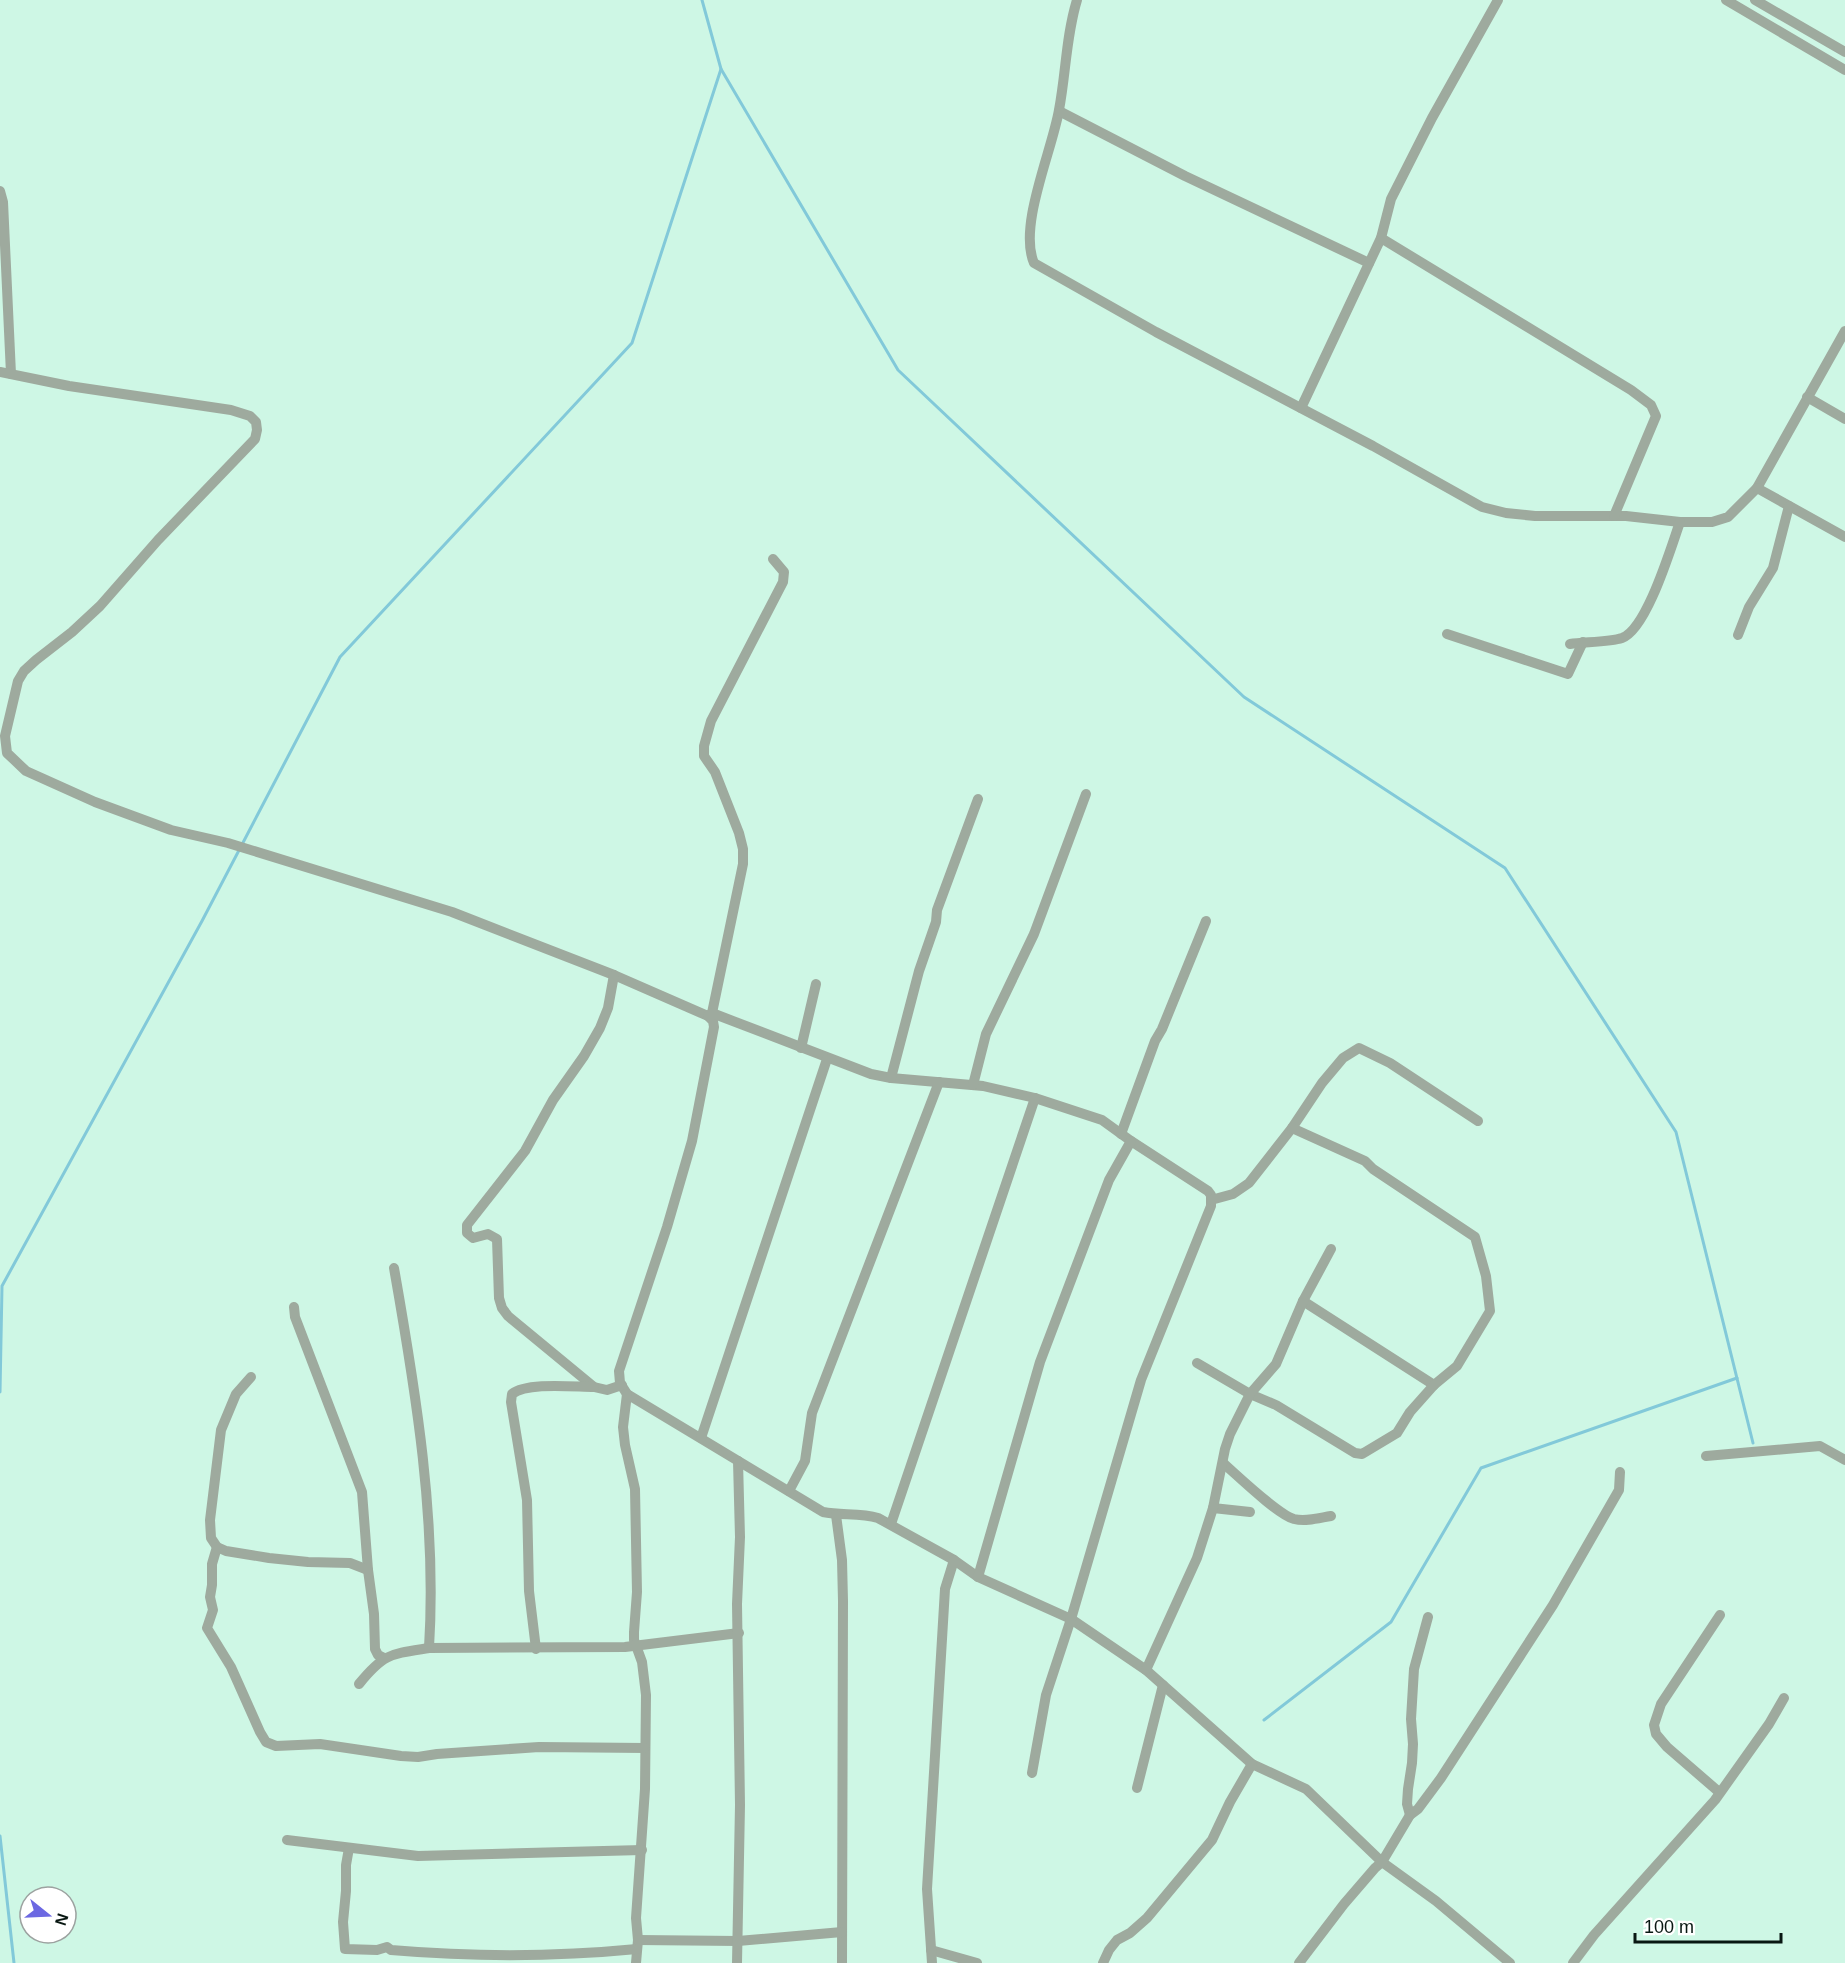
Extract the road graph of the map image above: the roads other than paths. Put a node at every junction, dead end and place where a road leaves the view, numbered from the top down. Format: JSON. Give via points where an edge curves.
{"nodes":[{"id":1,"x":1077,"y":0,"type":"edge"},
{"id":2,"x":1498,"y":0,"type":"edge"},
{"id":3,"x":1726,"y":0,"type":"edge"},
{"id":4,"x":1755,"y":0,"type":"edge"},
{"id":5,"x":1845,"y":52,"type":"edge"},
{"id":6,"x":1845,"y":70,"type":"edge"},
{"id":7,"x":1059,"y":111,"type":"junction"},
{"id":8,"x":0,"y":191,"type":"edge"},
{"id":9,"x":1381,"y":238,"type":"junction"},
{"id":10,"x":1369,"y":263,"type":"junction"},
{"id":11,"x":1845,"y":331,"type":"edge"},
{"id":12,"x":5,"y":373,"type":"edge"},
{"id":13,"x":1807,"y":397,"type":"junction"},
{"id":14,"x":1301,"y":408,"type":"junction"},
{"id":15,"x":1845,"y":419,"type":"edge"},
{"id":16,"x":1757,"y":488,"type":"junction"},
{"id":17,"x":1789,"y":506,"type":"junction"},
{"id":18,"x":1614,"y":516,"type":"junction"},
{"id":19,"x":1680,"y":522,"type":"junction"},
{"id":20,"x":1845,"y":537,"type":"edge"},
{"id":21,"x":773,"y":559,"type":"dead end"},
{"id":22,"x":1448,"y":633,"type":"dead end"},
{"id":23,"x":1738,"y":635,"type":"dead end"},
{"id":24,"x":1583,"y":642,"type":"junction"},
{"id":25,"x":1570,"y":644,"type":"dead end"},
{"id":26,"x":1086,"y":794,"type":"dead end"},
{"id":27,"x":978,"y":799,"type":"dead end"},
{"id":28,"x":1206,"y":921,"type":"dead end"},
{"id":29,"x":614,"y":975,"type":"junction"},
{"id":30,"x":816,"y":984,"type":"dead end"},
{"id":31,"x":710,"y":1015,"type":"junction"},
{"id":32,"x":801,"y":1048,"type":"junction"},
{"id":33,"x":827,"y":1059,"type":"junction"},
{"id":34,"x":891,"y":1078,"type":"junction"},
{"id":35,"x":939,"y":1082,"type":"junction"},
{"id":36,"x":973,"y":1085,"type":"junction"},
{"id":37,"x":1035,"y":1098,"type":"junction"},
{"id":38,"x":1478,"y":1121,"type":"dead end"},
{"id":39,"x":1292,"y":1128,"type":"junction"},
{"id":40,"x":1121,"y":1134,"type":"junction"},
{"id":41,"x":1131,"y":1141,"type":"junction"},
{"id":42,"x":1211,"y":1200,"type":"junction"},
{"id":43,"x":1331,"y":1249,"type":"dead end"},
{"id":44,"x":394,"y":1268,"type":"dead end"},
{"id":45,"x":1303,"y":1301,"type":"junction"},
{"id":46,"x":294,"y":1307,"type":"dead end"},
{"id":47,"x":1197,"y":1363,"type":"dead end"},
{"id":48,"x":251,"y":1377,"type":"dead end"},
{"id":49,"x":1434,"y":1385,"type":"junction"},
{"id":50,"x":594,"y":1387,"type":"junction"},
{"id":51,"x":625,"y":1389,"type":"junction"},
{"id":52,"x":1250,"y":1394,"type":"junction"},
{"id":53,"x":701,"y":1438,"type":"junction"},
{"id":54,"x":1706,"y":1456,"type":"dead end"},
{"id":55,"x":1845,"y":1460,"type":"edge"},
{"id":56,"x":738,"y":1461,"type":"junction"},
{"id":57,"x":1223,"y":1463,"type":"junction"},
{"id":58,"x":1620,"y":1472,"type":"dead end"},
{"id":59,"x":789,"y":1491,"type":"junction"},
{"id":60,"x":1213,"y":1508,"type":"junction"},
{"id":61,"x":1250,"y":1512,"type":"dead end"},
{"id":62,"x":836,"y":1515,"type":"junction"},
{"id":63,"x":1331,"y":1516,"type":"dead end"},
{"id":64,"x":891,"y":1524,"type":"junction"},
{"id":65,"x":217,"y":1547,"type":"junction"},
{"id":66,"x":954,"y":1560,"type":"junction"},
{"id":67,"x":368,"y":1570,"type":"junction"},
{"id":68,"x":978,"y":1577,"type":"junction"},
{"id":69,"x":1720,"y":1615,"type":"dead end"},
{"id":70,"x":1428,"y":1617,"type":"dead end"},
{"id":71,"x":1071,"y":1618,"type":"junction"},
{"id":72,"x":739,"y":1633,"type":"junction"},
{"id":73,"x":637,"y":1645,"type":"junction"},
{"id":74,"x":429,"y":1648,"type":"junction"},
{"id":75,"x":536,"y":1649,"type":"junction"},
{"id":76,"x":384,"y":1658,"type":"junction"},
{"id":77,"x":1146,"y":1670,"type":"junction"},
{"id":78,"x":358,"y":1684,"type":"dead end"},
{"id":79,"x":1163,"y":1685,"type":"junction"},
{"id":80,"x":1784,"y":1698,"type":"dead end"},
{"id":81,"x":645,"y":1748,"type":"junction"},
{"id":82,"x":1252,"y":1764,"type":"junction"},
{"id":83,"x":1032,"y":1773,"type":"dead end"},
{"id":84,"x":1137,"y":1788,"type":"dead end"},
{"id":85,"x":1719,"y":1792,"type":"junction"},
{"id":86,"x":1410,"y":1815,"type":"junction"},
{"id":87,"x":287,"y":1840,"type":"dead end"},
{"id":88,"x":349,"y":1848,"type":"junction"},
{"id":89,"x":642,"y":1850,"type":"junction"},
{"id":90,"x":1382,"y":1862,"type":"junction"},
{"id":91,"x":842,"y":1932,"type":"junction"},
{"id":92,"x":738,"y":1941,"type":"junction"},
{"id":93,"x":637,"y":1945,"type":"junction"},
{"id":94,"x":931,"y":1950,"type":"junction"},
{"id":95,"x":636,"y":1963,"type":"edge"},
{"id":96,"x":737,"y":1963,"type":"edge"},
{"id":97,"x":842,"y":1963,"type":"edge"},
{"id":98,"x":932,"y":1963,"type":"edge"},
{"id":99,"x":977,"y":1963,"type":"edge"},
{"id":100,"x":1103,"y":1963,"type":"edge"},
{"id":101,"x":1299,"y":1963,"type":"edge"},
{"id":102,"x":1510,"y":1963,"type":"edge"},
{"id":103,"x":1573,"y":1963,"type":"edge"}],
"edges":[{"from":1,"to":7,"type":"street","via":[[1071,18]]},
{"from":2,"to":9,"type":"street","via":[[1391,199]]},
{"from":3,"to":6,"type":"street"},
{"from":4,"to":5,"type":"street"},
{"from":7,"to":10,"type":"street"},
{"from":7,"to":14,"type":"street","via":[[1031,220],[1034,263]]},
{"from":8,"to":12,"type":"street"},
{"from":9,"to":10,"type":"street"},
{"from":9,"to":18,"type":"street","via":[[1651,405],[1656,416]]},
{"from":10,"to":14,"type":"street"},
{"from":11,"to":13,"type":"street"},
{"from":12,"to":29,"type":"street","via":[[231,410],[250,416],[257,430],[255,438],[100,606],[24,671],[5,736],[7,753],[15,762],[26,771],[95,802],[171,830],[228,843],[452,912]]},
{"from":13,"to":15,"type":"street"},
{"from":13,"to":16,"type":"street"},
{"from":14,"to":18,"type":"street","via":[[1482,507],[1535,516]]},
{"from":16,"to":17,"type":"street"},
{"from":16,"to":19,"type":"street","via":[[1728,517],[1712,522]]},
{"from":17,"to":20,"type":"street"},
{"from":17,"to":23,"type":"street","via":[[1773,568],[1749,607]]},
{"from":18,"to":19,"type":"street"},
{"from":19,"to":24,"type":"street","via":[[1650,603],[1638,623],[1623,638]]},
{"from":21,"to":31,"type":"street","via":[[784,572],[783,582],[711,721],[704,746],[704,756],[715,772],[743,849]]},
{"from":22,"to":24,"type":"street","via":[[1568,674]]},
{"from":24,"to":25,"type":"street"},
{"from":26,"to":36,"type":"street","via":[[1034,934],[986,1034]]},
{"from":27,"to":34,"type":"street","via":[[937,910]]},
{"from":28,"to":40,"type":"street"},
{"from":29,"to":31,"type":"street"},
{"from":29,"to":50,"type":"street","via":[[600,1028],[525,1151],[468,1226],[467,1233],[472,1238],[488,1234],[497,1239],[499,1298],[508,1316]]},
{"from":30,"to":32,"type":"street"},
{"from":31,"to":32,"type":"street"},
{"from":31,"to":51,"type":"street","via":[[714,1027],[692,1141],[619,1371]]},
{"from":32,"to":33,"type":"street"},
{"from":33,"to":34,"type":"street"},
{"from":33,"to":53,"type":"street"},
{"from":34,"to":35,"type":"street"},
{"from":35,"to":36,"type":"street"},
{"from":35,"to":59,"type":"street","via":[[812,1413],[805,1461]]},
{"from":36,"to":37,"type":"street"},
{"from":37,"to":40,"type":"street","via":[[1102,1120]]},
{"from":37,"to":64,"type":"street"},
{"from":38,"to":39,"type":"street","via":[[1390,1063],[1359,1048],[1343,1058],[1322,1083]]},
{"from":39,"to":42,"type":"street","via":[[1249,1184],[1233,1194]]},
{"from":39,"to":49,"type":"street","via":[[1365,1161],[1475,1237],[1486,1275],[1490,1311],[1457,1366]]},
{"from":40,"to":41,"type":"street"},
{"from":41,"to":42,"type":"street","via":[[1208,1191]]},
{"from":41,"to":68,"type":"street","via":[[1109,1180],[1040,1362]]},
{"from":42,"to":71,"type":"street","via":[[1141,1380]]},
{"from":43,"to":45,"type":"street"},
{"from":44,"to":74,"type":"street","via":[[411,1365],[429,1518]]},
{"from":45,"to":49,"type":"street"},
{"from":45,"to":52,"type":"street","via":[[1276,1365]]},
{"from":46,"to":67,"type":"street","via":[[362,1492]]},
{"from":47,"to":52,"type":"street"},
{"from":48,"to":65,"type":"street","via":[[236,1394],[221,1430],[210,1520],[211,1538]]},
{"from":49,"to":52,"type":"street","via":[[1397,1433],[1362,1454]]},
{"from":50,"to":51,"type":"street"},
{"from":50,"to":75,"type":"street","via":[[530,1387],[517,1390],[511,1402],[527,1500],[529,1591]]},
{"from":51,"to":53,"type":"street"},
{"from":51,"to":73,"type":"street","via":[[623,1427],[635,1489]]},
{"from":52,"to":57,"type":"street","via":[[1230,1434]]},
{"from":53,"to":56,"type":"street"},
{"from":54,"to":55,"type":"street","via":[[1820,1446]]},
{"from":56,"to":59,"type":"street"},
{"from":56,"to":72,"type":"street"},
{"from":57,"to":60,"type":"street"},
{"from":57,"to":63,"type":"street","via":[[1293,1519]]},
{"from":58,"to":86,"type":"street","via":[[1619,1490],[1553,1605],[1441,1778]]},
{"from":59,"to":62,"type":"street","via":[[823,1512]]},
{"from":60,"to":61,"type":"street"},
{"from":60,"to":77,"type":"street","via":[[1197,1558]]},
{"from":62,"to":64,"type":"street","via":[[868,1514]]},
{"from":62,"to":91,"type":"street","via":[[843,1601]]},
{"from":64,"to":66,"type":"street"},
{"from":65,"to":67,"type":"street","via":[[269,1558],[350,1563]]},
{"from":65,"to":81,"type":"street","via":[[212,1564],[213,1610],[207,1628],[231,1667],[266,1742],[276,1746],[320,1744],[418,1757],[540,1747]]},
{"from":66,"to":68,"type":"street"},
{"from":66,"to":94,"type":"street","via":[[945,1589],[939,1665],[927,1888]]},
{"from":67,"to":76,"type":"street","via":[[375,1649]]},
{"from":68,"to":71,"type":"street"},
{"from":69,"to":85,"type":"street","via":[[1661,1704],[1654,1725],[1667,1747]]},
{"from":70,"to":86,"type":"street","via":[[1414,1669]]},
{"from":71,"to":77,"type":"street"},
{"from":71,"to":83,"type":"street","via":[[1046,1695]]},
{"from":72,"to":73,"type":"street"},
{"from":72,"to":92,"type":"street"},
{"from":73,"to":75,"type":"street"},
{"from":73,"to":81,"type":"street","via":[[646,1695]]},
{"from":74,"to":75,"type":"street"},
{"from":74,"to":76,"type":"street"},
{"from":76,"to":78,"type":"street"},
{"from":77,"to":79,"type":"street"},
{"from":79,"to":82,"type":"street"},
{"from":79,"to":84,"type":"street"},
{"from":80,"to":85,"type":"street"},
{"from":81,"to":89,"type":"street"},
{"from":82,"to":90,"type":"street","via":[[1306,1789]]},
{"from":82,"to":100,"type":"street","via":[[1212,1840],[1147,1918],[1108,1950]]},
{"from":85,"to":103,"type":"street"},
{"from":86,"to":90,"type":"street"},
{"from":87,"to":88,"type":"street"},
{"from":88,"to":89,"type":"street","via":[[418,1856]]},
{"from":88,"to":93,"type":"street","via":[[343,1922],[345,1949],[387,1947],[470,1955],[550,1954]]},
{"from":89,"to":93,"type":"street"},
{"from":90,"to":101,"type":"street"},
{"from":90,"to":102,"type":"street"},
{"from":91,"to":92,"type":"street"},
{"from":91,"to":97,"type":"street"},
{"from":92,"to":93,"type":"street"},
{"from":92,"to":96,"type":"street"},
{"from":93,"to":95,"type":"street"},
{"from":94,"to":98,"type":"street"},
{"from":94,"to":99,"type":"street"}]}
